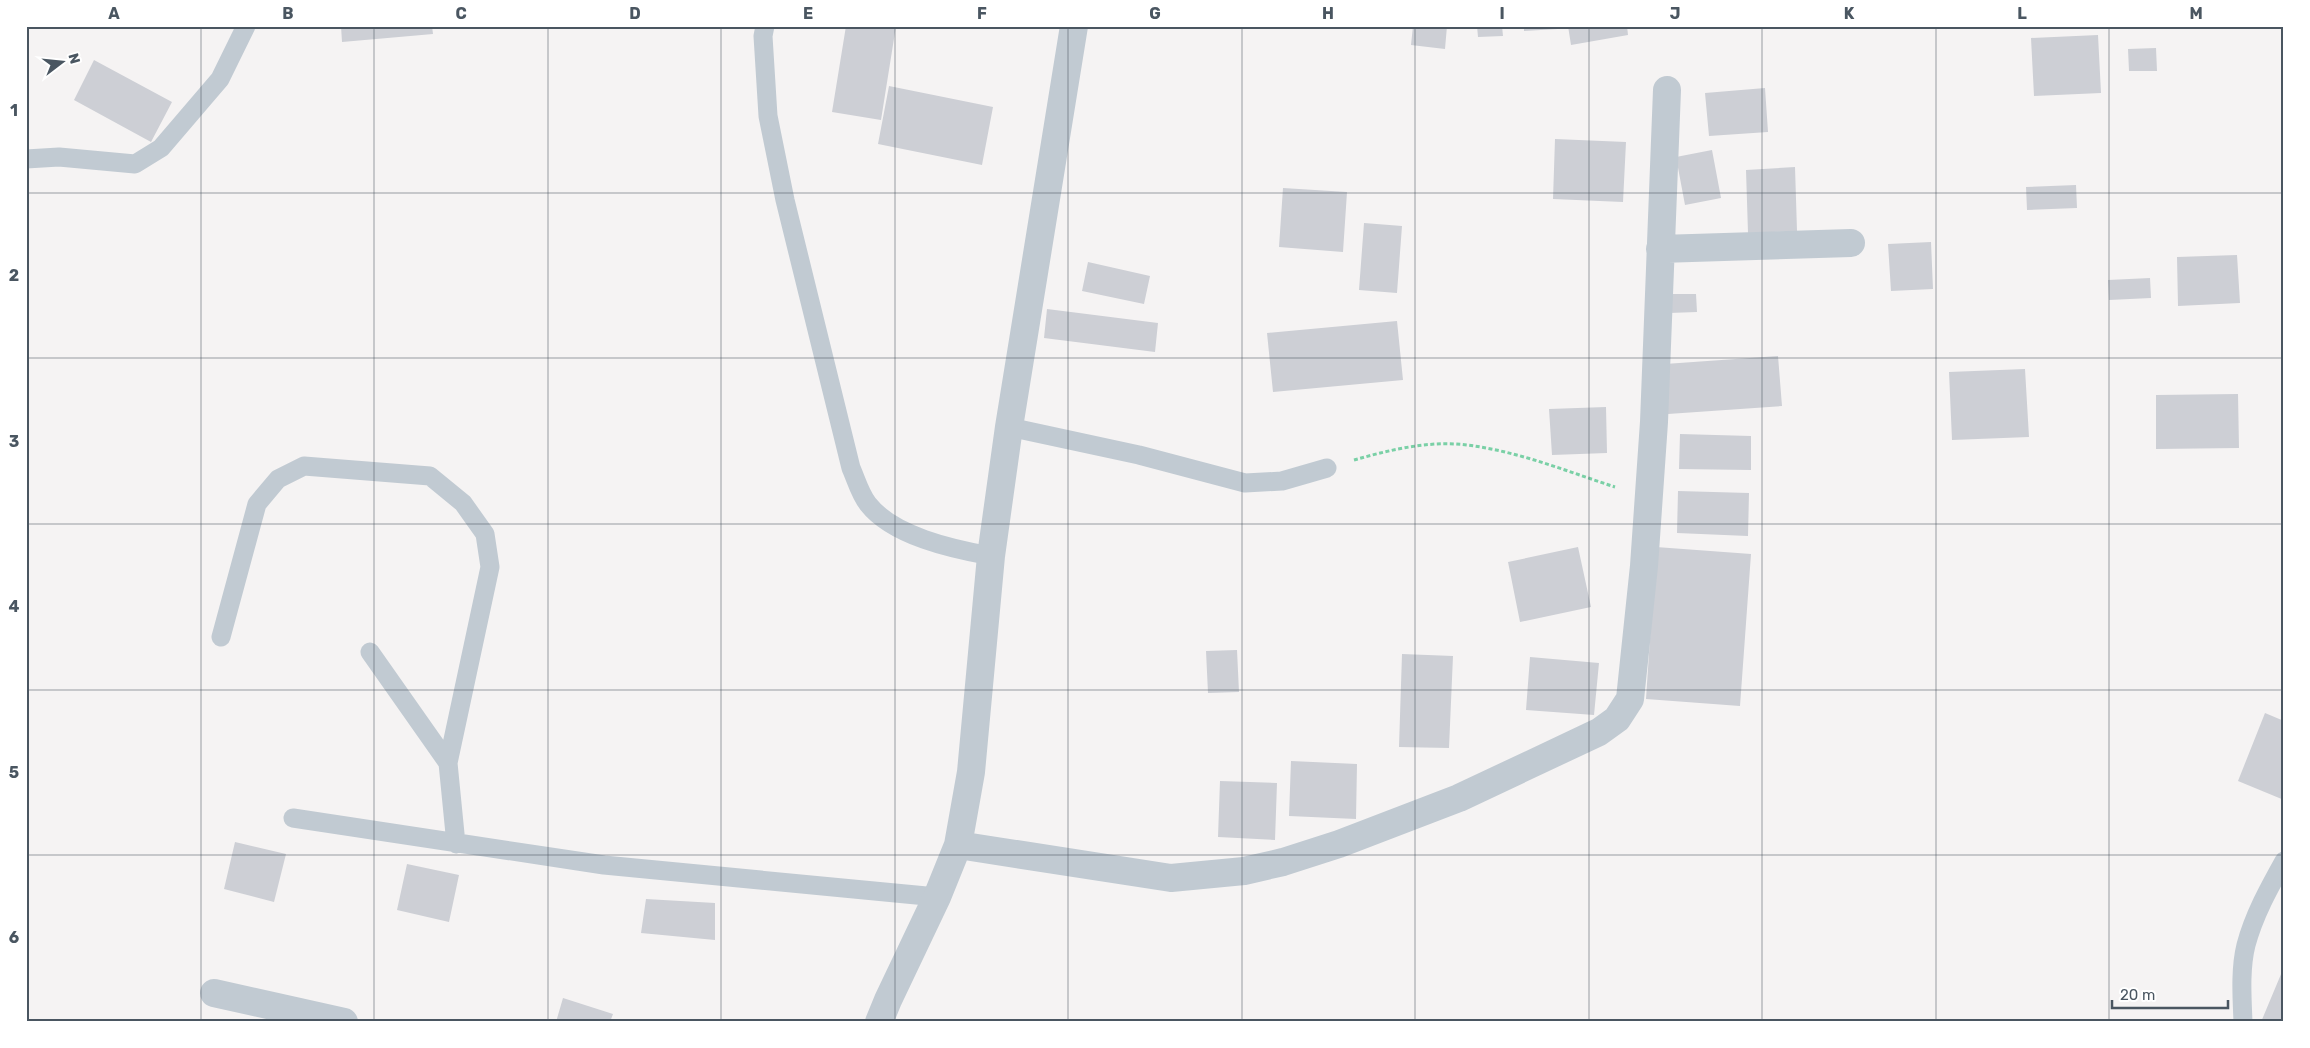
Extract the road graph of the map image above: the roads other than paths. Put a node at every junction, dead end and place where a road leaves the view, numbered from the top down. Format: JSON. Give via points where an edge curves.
{"nodes":[{"id":1,"x":246,"y":26,"type":"edge"},
{"id":2,"x":765,"y":26,"type":"edge"},
{"id":3,"x":1074,"y":26,"type":"edge"},
{"id":4,"x":1667,"y":90,"type":"dead end"},
{"id":5,"x":26,"y":159,"type":"edge"},
{"id":6,"x":1851,"y":243,"type":"dead end"},
{"id":7,"x":1660,"y":249,"type":"junction"},
{"id":8,"x":1009,"y":427,"type":"junction"},
{"id":9,"x":1327,"y":468,"type":"road end"},
{"id":10,"x":991,"y":556,"type":"junction"},
{"id":11,"x":221,"y":636,"type":"dead end"},
{"id":12,"x":370,"y":652,"type":"dead end"},
{"id":13,"x":448,"y":763,"type":"junction"},
{"id":14,"x":293,"y":818,"type":"dead end"},
{"id":15,"x":456,"y":844,"type":"junction"},
{"id":16,"x":958,"y":844,"type":"junction"},
{"id":17,"x":2284,"y":861,"type":"edge"},
{"id":18,"x":937,"y":897,"type":"junction"},
{"id":19,"x":214,"y":993,"type":"dead end"},
{"id":20,"x":344,"y":1022,"type":"edge"},
{"id":21,"x":880,"y":1022,"type":"edge"},
{"id":22,"x":2243,"y":1022,"type":"edge"}],
"edges":[{"from":1,"to":5,"type":"lane","via":[[220,79],[161,148],[135,164],[59,157]]},
{"from":2,"to":10,"type":"lane","via":[[768,116],[785,200],[851,468],[867,503],[891,524],[954,549]]},
{"from":3,"to":8,"type":"street"},
{"from":4,"to":7,"type":"street"},
{"from":6,"to":7,"type":"street"},
{"from":7,"to":16,"type":"street","via":[[1649,499],[1630,699],[1617,719],[1599,732],[1459,798],[1339,844],[1244,871],[1171,878]]},
{"from":8,"to":9,"type":"lane","via":[[1139,455],[1245,483],[1282,481]]},
{"from":8,"to":10,"type":"street"},
{"from":10,"to":16,"type":"street","via":[[971,772]]},
{"from":11,"to":13,"type":"lane","via":[[257,504],[278,479],[304,466],[430,476],[463,503],[484,534],[490,567]]},
{"from":12,"to":13,"type":"lane"},
{"from":13,"to":15,"type":"lane"},
{"from":14,"to":15,"type":"lane"},
{"from":15,"to":18,"type":"lane","via":[[604,865]]},
{"from":16,"to":18,"type":"street"},
{"from":17,"to":22,"type":"lane","via":[[2262,900],[2246,946]]},
{"from":18,"to":21,"type":"street"},
{"from":19,"to":20,"type":"street"}]}
